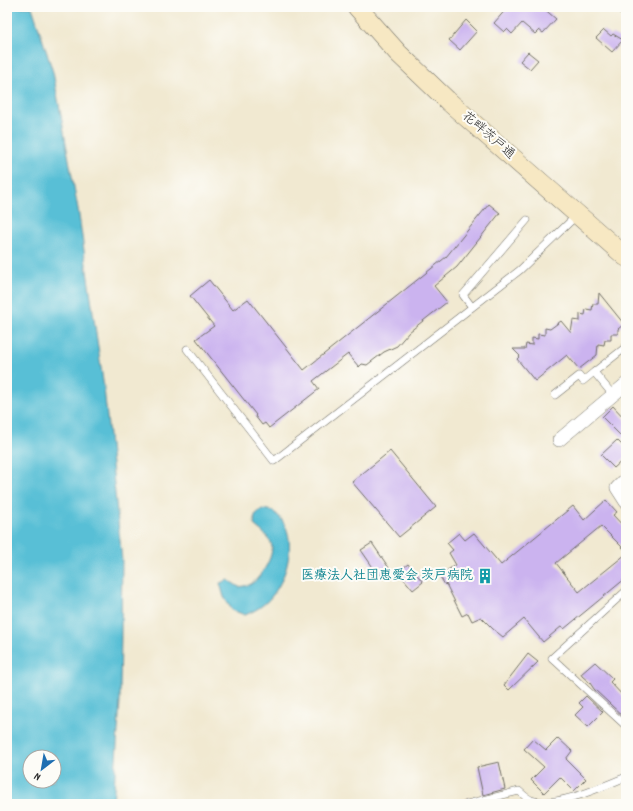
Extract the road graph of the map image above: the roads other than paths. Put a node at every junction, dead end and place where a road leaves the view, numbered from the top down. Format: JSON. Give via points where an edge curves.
{"nodes":[{"id":1,"x":357,"y":7,"type":"edge"},
{"id":2,"x":623,"y":7,"type":"edge"},
{"id":3,"x":626,"y":10,"type":"edge"},
{"id":4,"x":578,"y":215,"type":"junction"},
{"id":5,"x":527,"y":220,"type":"dead end"},
{"id":6,"x":626,"y":257,"type":"edge"},
{"id":7,"x":472,"y":307,"type":"junction"},
{"id":8,"x":626,"y":347,"type":"edge"},
{"id":9,"x":187,"y":349,"type":"dead end"},
{"id":10,"x":594,"y":372,"type":"junction"},
{"id":11,"x":626,"y":384,"type":"edge"},
{"id":12,"x":555,"y":395,"type":"dead end"},
{"id":13,"x":612,"y":395,"type":"junction"},
{"id":14,"x":559,"y":440,"type":"dead end"},
{"id":15,"x":626,"y":479,"type":"edge"},
{"id":16,"x":626,"y":502,"type":"edge"},
{"id":17,"x":626,"y":591,"type":"edge"},
{"id":18,"x":626,"y":726,"type":"edge"},
{"id":19,"x":626,"y":777,"type":"edge"},
{"id":20,"x":467,"y":804,"type":"edge"}],
"edges":[{"from":1,"to":4,"type":"main road","name":"花畔茨戸通","via":[[398,53],[448,101]]},
{"from":2,"to":3,"type":"street"},
{"from":4,"to":6,"type":"main road","name":"花畔茨戸通"},
{"from":4,"to":7,"type":"lane","via":[[520,270]]},
{"from":5,"to":7,"type":"lane","via":[[463,295]]},
{"from":7,"to":9,"type":"lane","via":[[274,461]]},
{"from":8,"to":10,"type":"lane"},
{"from":10,"to":12,"type":"lane","via":[[583,381],[579,376]]},
{"from":10,"to":13,"type":"lane"},
{"from":11,"to":13,"type":"street"},
{"from":13,"to":14,"type":"street"},
{"from":15,"to":16,"type":"street","via":[[617,488]]},
{"from":17,"to":18,"type":"lane","via":[[552,658]]},
{"from":19,"to":20,"type":"lane","via":[[588,792],[549,803],[531,800],[519,791]]}]}
